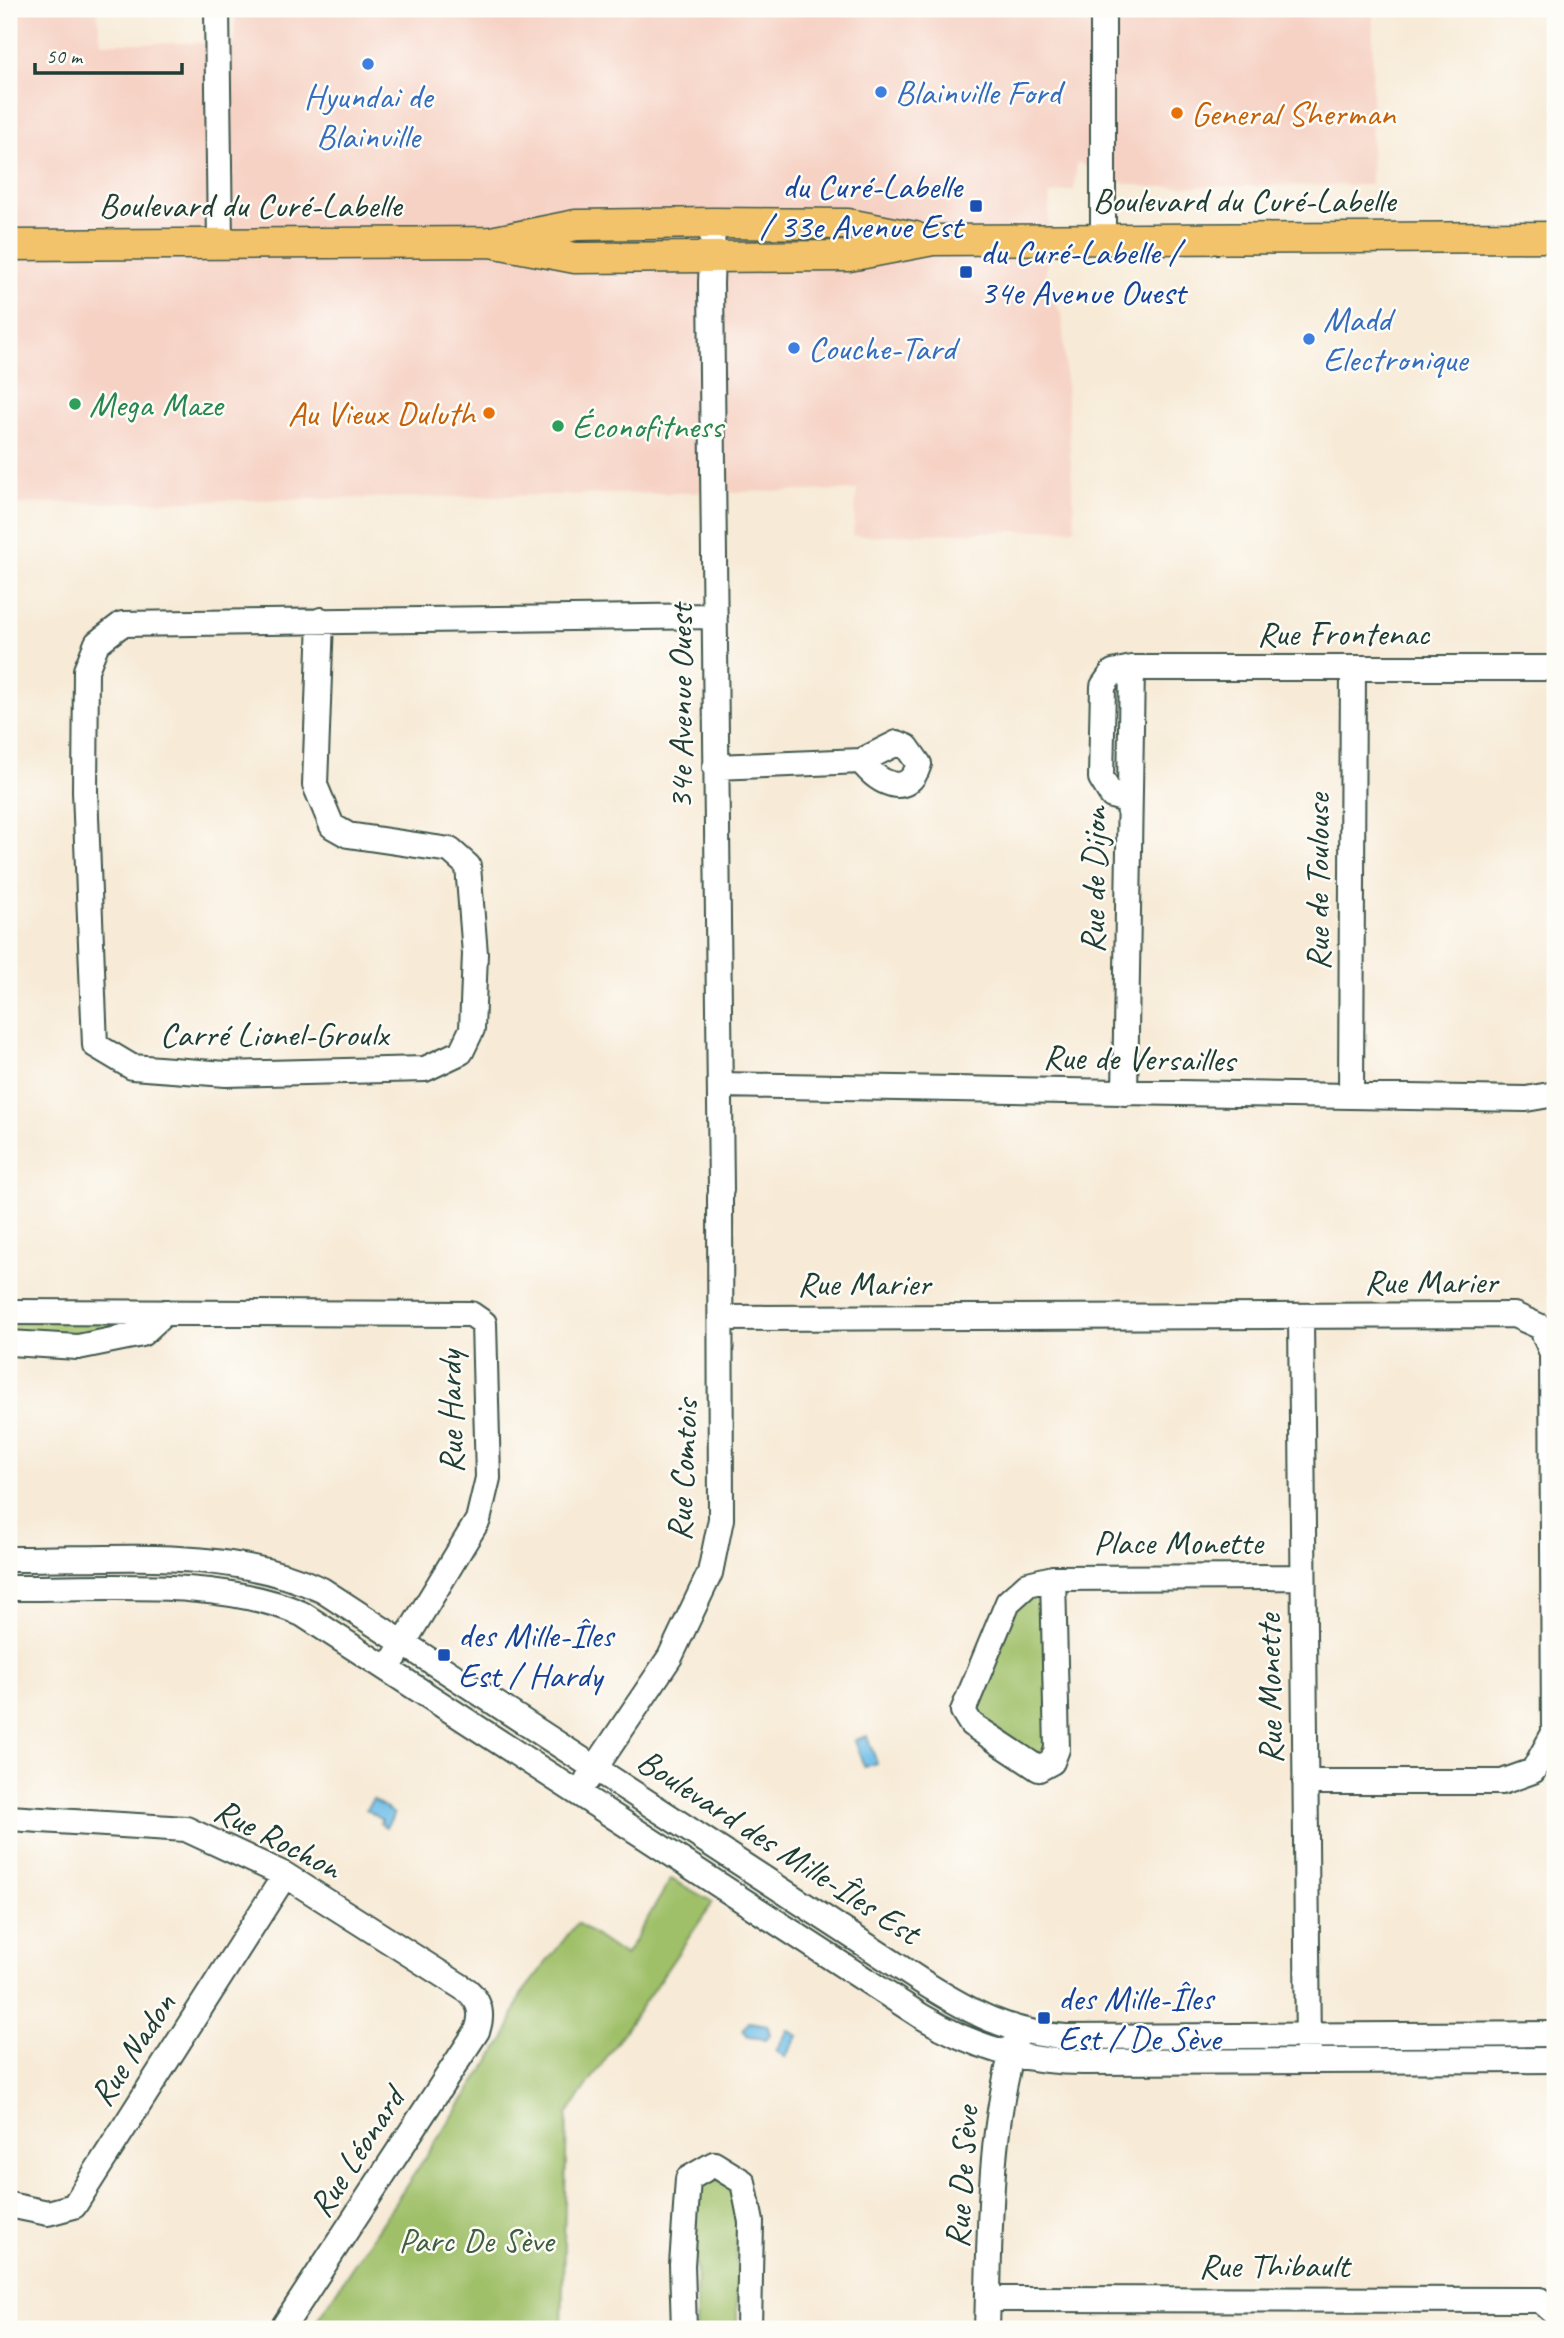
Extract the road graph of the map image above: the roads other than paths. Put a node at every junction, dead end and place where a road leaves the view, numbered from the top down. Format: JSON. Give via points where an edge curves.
{"nodes":[{"id":1,"x":217,"y":9,"type":"edge"},
{"id":2,"x":1103,"y":9,"type":"edge"},
{"id":3,"x":713,"y":223,"type":"junction"},
{"id":4,"x":1555,"y":237,"type":"edge"},
{"id":5,"x":1103,"y":239,"type":"junction"},
{"id":6,"x":933,"y":240,"type":"junction"},
{"id":7,"x":491,"y":242,"type":"junction"},
{"id":8,"x":220,"y":243,"type":"junction"},
{"id":9,"x":9,"y":245,"type":"edge"},
{"id":10,"x":712,"y":257,"type":"junction"},
{"id":11,"x":715,"y":616,"type":"junction"},
{"id":12,"x":321,"y":620,"type":"junction"},
{"id":13,"x":1132,"y":668,"type":"joint"},
{"id":14,"x":1353,"y":668,"type":"junction"},
{"id":15,"x":1555,"y":668,"type":"edge"},
{"id":16,"x":861,"y":761,"type":"dead end"},
{"id":17,"x":715,"y":767,"type":"junction"},
{"id":18,"x":721,"y":1085,"type":"junction"},
{"id":19,"x":1125,"y":1093,"type":"junction"},
{"id":20,"x":1555,"y":1094,"type":"edge"},
{"id":21,"x":1351,"y":1096,"type":"junction"},
{"id":22,"x":721,"y":1193,"type":"joint"},
{"id":23,"x":9,"y":1312,"type":"edge"},
{"id":24,"x":166,"y":1312,"type":"junction"},
{"id":25,"x":1301,"y":1317,"type":"junction"},
{"id":26,"x":721,"y":1318,"type":"junction"},
{"id":27,"x":9,"y":1343,"type":"edge"},
{"id":28,"x":9,"y":1559,"type":"edge"},
{"id":29,"x":1053,"y":1577,"type":"junction"},
{"id":30,"x":1303,"y":1577,"type":"junction"},
{"id":31,"x":9,"y":1588,"type":"edge"},
{"id":32,"x":404,"y":1643,"type":"junction"},
{"id":33,"x":387,"y":1668,"type":"junction"},
{"id":34,"x":595,"y":1768,"type":"junction"},
{"id":35,"x":1305,"y":1782,"type":"junction"},
{"id":36,"x":578,"y":1793,"type":"junction"},
{"id":37,"x":9,"y":1818,"type":"edge"},
{"id":38,"x":285,"y":1875,"type":"junction"},
{"id":39,"x":480,"y":2010,"type":"joint"},
{"id":40,"x":1018,"y":2032,"type":"junction"},
{"id":41,"x":1555,"y":2034,"type":"edge"},
{"id":42,"x":1307,"y":2036,"type":"junction"},
{"id":43,"x":1011,"y":2056,"type":"junction"},
{"id":44,"x":1555,"y":2060,"type":"edge"},
{"id":45,"x":1308,"y":2061,"type":"junction"},
{"id":46,"x":9,"y":2205,"type":"edge"},
{"id":47,"x":988,"y":2299,"type":"junction"},
{"id":48,"x":1555,"y":2313,"type":"edge"},
{"id":49,"x":282,"y":2329,"type":"edge"},
{"id":50,"x":684,"y":2329,"type":"edge"},
{"id":51,"x":749,"y":2329,"type":"edge"},
{"id":52,"x":987,"y":2329,"type":"edge"}],
"edges":[{"from":1,"to":8,"type":"street"},
{"from":2,"to":5,"type":"street"},
{"from":3,"to":6,"type":"main road","name":"Boulevard du Curé-Labelle","via":[[848,224]]},
{"from":3,"to":7,"type":"main road","name":"Boulevard du Curé-Labelle","via":[[576,225]]},
{"from":3,"to":10,"type":"street","name":"34e Avenue Ouest"},
{"from":4,"to":5,"type":"main road","name":"Boulevard du Curé-Labelle"},
{"from":5,"to":6,"type":"main road","name":"Boulevard du Curé-Labelle"},
{"from":6,"to":10,"type":"main road","name":"Boulevard du Curé-Labelle","via":[[849,256]]},
{"from":7,"to":8,"type":"main road","name":"Boulevard du Curé-Labelle"},
{"from":7,"to":10,"type":"main road","name":"Boulevard du Curé-Labelle","via":[[575,258]]},
{"from":8,"to":9,"type":"main road","name":"Boulevard du Curé-Labelle"},
{"from":10,"to":11,"type":"street","name":"34e Avenue Ouest"},
{"from":11,"to":12,"type":"street","name":"Carré Lionel-Groulx"},
{"from":11,"to":17,"type":"street","name":"34e Avenue Ouest"},
{"from":12,"to":12,"type":"street","name":"Carré Lionel-Groulx","via":[[122,624],[97,643],[86,670],[85,790],[95,1045],[132,1067],[226,1074],[425,1069],[461,1052],[472,1029],[475,954],[468,866],[450,850],[348,835],[332,826],[315,785]]},
{"from":13,"to":14,"type":"street","name":"Rue Frontenac"},
{"from":13,"to":19,"type":"street","name":"Rue de Dijon"},
{"from":14,"to":15,"type":"street","name":"Rue Frontenac"},
{"from":14,"to":21,"type":"street","name":"Rue de Toulouse"},
{"from":16,"to":17,"type":"street"},
{"from":17,"to":18,"type":"street","name":"34e Avenue Ouest"},
{"from":18,"to":19,"type":"street","name":"Rue de Versailles"},
{"from":18,"to":22,"type":"street","name":"34e Avenue Ouest"},
{"from":19,"to":21,"type":"street","name":"Rue de Versailles"},
{"from":20,"to":21,"type":"street","name":"Rue de Versailles","via":[[1526,1099]]},
{"from":22,"to":26,"type":"street","name":"Rue Comtois"},
{"from":23,"to":24,"type":"street","name":"Rue Hardy"},
{"from":24,"to":27,"type":"street","via":[[142,1334],[78,1347]]},
{"from":24,"to":32,"type":"street","name":"Rue Hardy","via":[[471,1314],[484,1323],[488,1478],[478,1520]]},
{"from":25,"to":26,"type":"street","name":"Rue Marier"},
{"from":25,"to":30,"type":"street","name":"Rue Monette"},
{"from":25,"to":35,"type":"street","name":"Rue Marier","via":[[1514,1315],[1541,1327],[1552,1353],[1554,1732],[1533,1771],[1502,1782]]},
{"from":26,"to":34,"type":"street","name":"Rue Comtois","via":[[721,1519],[710,1573],[670,1657]]},
{"from":28,"to":32,"type":"street","name":"Boulevard des Mille-Îles Est","via":[[207,1561],[253,1566],[322,1591]]},
{"from":29,"to":29,"type":"street","name":"Place Monette","via":[[1028,1584],[1008,1602],[963,1711],[971,1724],[1040,1769],[1052,1762],[1058,1749]]},
{"from":29,"to":30,"type":"street","name":"Place Monette"},
{"from":30,"to":35,"type":"street","name":"Rue Monette"},
{"from":31,"to":33,"type":"street","name":"Boulevard des Mille-Îles Est","via":[[208,1591],[250,1596],[302,1614]]},
{"from":32,"to":33,"type":"street","name":"Rue Hardy"},
{"from":32,"to":34,"type":"street","name":"Boulevard des Mille-Îles Est"},
{"from":33,"to":36,"type":"street","name":"Boulevard des Mille-Îles Est"},
{"from":34,"to":36,"type":"street","name":"Rue Comtois"},
{"from":34,"to":40,"type":"street","name":"Boulevard des Mille-Îles Est","via":[[941,1994]]},
{"from":35,"to":42,"type":"street","name":"Rue Monette"},
{"from":36,"to":43,"type":"street","name":"Boulevard des Mille-Îles Est","via":[[921,2016],[968,2042]]},
{"from":37,"to":38,"type":"street","name":"Rue Rochon","via":[[186,1829]]},
{"from":38,"to":39,"type":"street","name":"Rue Rochon","via":[[468,1992]]},
{"from":38,"to":46,"type":"street","name":"Rue Nadon","via":[[74,2206],[48,2213]]},
{"from":39,"to":49,"type":"street","name":"Rue Léonard","via":[[477,2031]]},
{"from":40,"to":42,"type":"street","name":"Boulevard des Mille-Îles Est","via":[[1066,2037]]},
{"from":40,"to":43,"type":"street","name":"Rue De Sève"},
{"from":41,"to":42,"type":"street","name":"Boulevard des Mille-Îles Est"},
{"from":42,"to":45,"type":"street","name":"Rue Monette"},
{"from":43,"to":45,"type":"street","name":"Boulevard des Mille-Îles Est","via":[[1060,2062]]},
{"from":43,"to":47,"type":"street","name":"Rue De Sève","via":[[997,2136]]},
{"from":44,"to":45,"type":"street","name":"Boulevard des Mille-Îles Est"},
{"from":47,"to":48,"type":"street","name":"Rue Thibault","via":[[1540,2300]]},
{"from":47,"to":52,"type":"street","name":"Rue De Sève"},
{"from":50,"to":51,"type":"street","via":[[682,2265],[688,2179],[715,2164],[743,2182],[749,2209]]}]}
